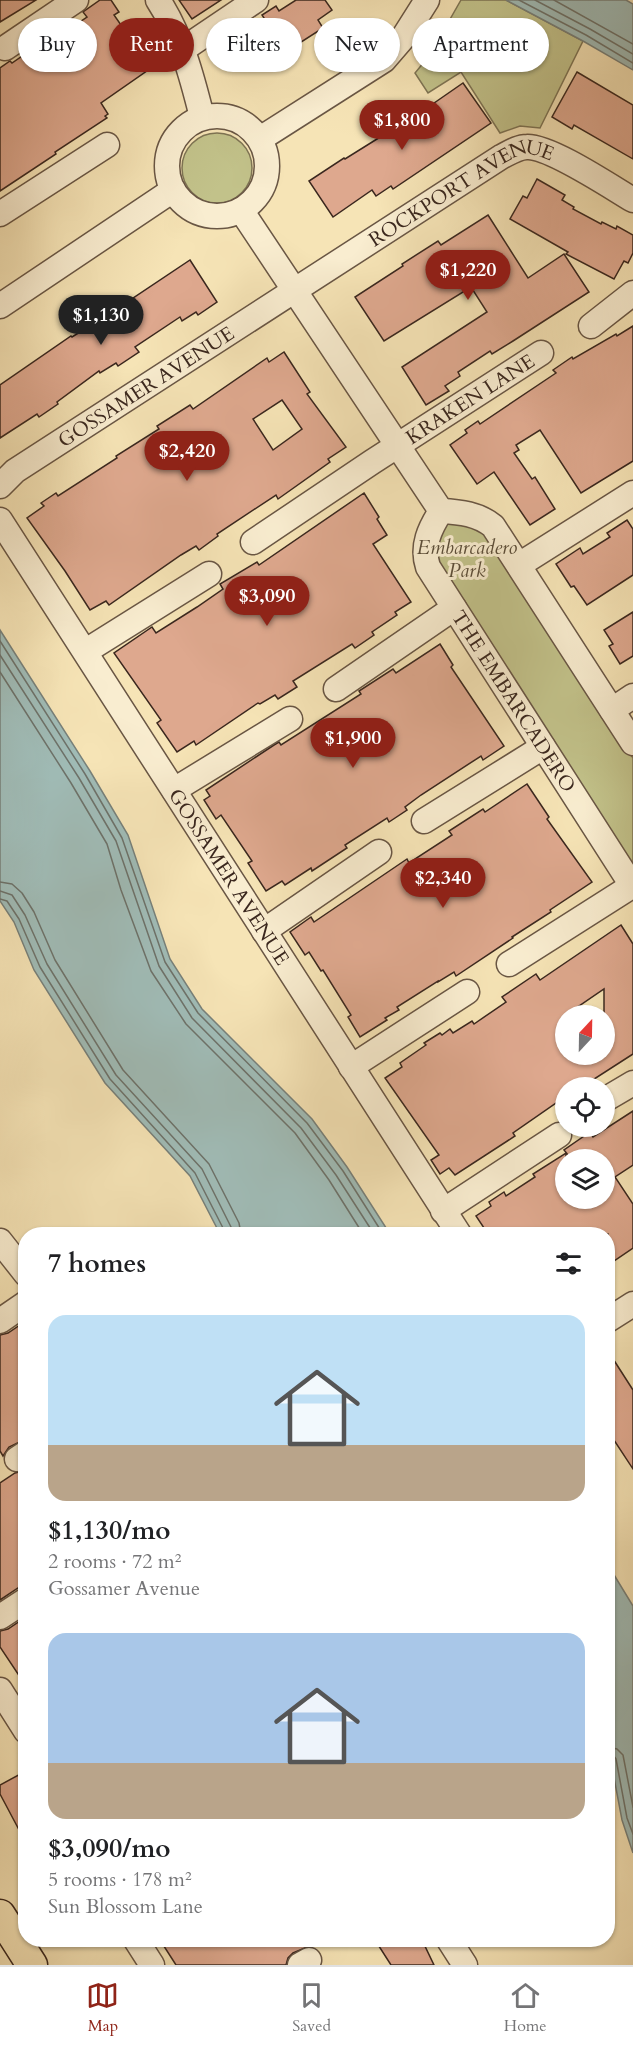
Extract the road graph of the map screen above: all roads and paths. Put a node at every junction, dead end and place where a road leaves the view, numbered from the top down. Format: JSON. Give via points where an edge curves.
{"nodes":[{"id":1,"x":76,"y":0,"type":"edge"},
{"id":2,"x":158,"y":0,"type":"edge"},
{"id":3,"x":256,"y":0,"type":"edge"},
{"id":4,"x":427,"y":0,"type":"edge"},
{"id":5,"x":169,"y":18,"type":"edge"},
{"id":6,"x":194,"y":42,"type":"edge"},
{"id":7,"x":5,"y":48,"type":"dead end"},
{"id":8,"x":189,"y":72,"type":"edge"},
{"id":9,"x":202,"y":117,"type":"junction"},
{"id":10,"x":260,"y":139,"type":"junction"},
{"id":11,"x":107,"y":145,"type":"dead end"},
{"id":12,"x":173,"y":190,"type":"junction"},
{"id":13,"x":633,"y":200,"type":"edge"},
{"id":14,"x":241,"y":210,"type":"junction"},
{"id":15,"x":0,"y":214,"type":"edge"},
{"id":16,"x":295,"y":291,"type":"junction"},
{"id":17,"x":633,"y":292,"type":"edge"},
{"id":18,"x":0,"y":306,"type":"edge"},
{"id":19,"x":591,"y":326,"type":"dead end"},
{"id":20,"x":541,"y":353,"type":"dead end"},
{"id":21,"x":397,"y":446,"type":"junction"},
{"id":22,"x":0,"y":486,"type":"edge"},
{"id":23,"x":633,"y":493,"type":"edge"},
{"id":24,"x":441,"y":511,"type":"junction"},
{"id":25,"x":0,"y":520,"type":"edge"},
{"id":26,"x":253,"y":542,"type":"dead end"},
{"id":27,"x":519,"y":565,"type":"junction"},
{"id":28,"x":209,"y":573,"type":"dead end"},
{"id":29,"x":454,"y":608,"type":"junction"},
{"id":30,"x":86,"y":651,"type":"junction"},
{"id":31,"x":336,"y":689,"type":"dead end"},
{"id":32,"x":633,"y":696,"type":"edge"},
{"id":33,"x":612,"y":710,"type":"junction"},
{"id":34,"x":290,"y":718,"type":"dead end"},
{"id":35,"x":633,"y":743,"type":"edge"},
{"id":36,"x":543,"y":747,"type":"junction"},
{"id":37,"x":174,"y":790,"type":"junction"},
{"id":38,"x":424,"y":821,"type":"dead end"},
{"id":39,"x":379,"y":852,"type":"dead end"},
{"id":40,"x":632,"y":886,"type":"edge"},
{"id":41,"x":264,"y":931,"type":"junction"},
{"id":42,"x":509,"y":964,"type":"dead end"},
{"id":43,"x":467,"y":992,"type":"dead end"},
{"id":44,"x":351,"y":1067,"type":"junction"},
{"id":45,"x":633,"y":1083,"type":"edge"},
{"id":46,"x":615,"y":1094,"type":"edge"},
{"id":47,"x":556,"y":1137,"type":"edge"},
{"id":48,"x":443,"y":1211,"type":"junction"},
{"id":49,"x":454,"y":1227,"type":"edge"},
{"id":50,"x":0,"y":1241,"type":"edge"},
{"id":51,"x":18,"y":1264,"type":"edge"},
{"id":52,"x":18,"y":1309,"type":"edge"},
{"id":53,"x":0,"y":1321,"type":"edge"},
{"id":54,"x":18,"y":1605,"type":"edge"},
{"id":55,"x":0,"y":1617,"type":"edge"},
{"id":56,"x":0,"y":1690,"type":"edge"},
{"id":57,"x":13,"y":1722,"type":"edge"},
{"id":58,"x":0,"y":1915,"type":"edge"},
{"id":59,"x":18,"y":1943,"type":"edge"},
{"id":60,"x":20,"y":1947,"type":"edge"},
{"id":61,"x":140,"y":1947,"type":"edge"},
{"id":62,"x":453,"y":1947,"type":"edge"},
{"id":63,"x":32,"y":1965,"type":"edge"},
{"id":64,"x":152,"y":1965,"type":"edge"},
{"id":65,"x":465,"y":1965,"type":"edge"}],
"edges":[{"from":1,"to":7,"type":"street"},
{"from":2,"to":5,"type":"street"},
{"from":3,"to":6,"type":"street"},
{"from":4,"to":10,"type":"street","via":[[384,60]]},
{"from":8,"to":9,"type":"street"},
{"from":9,"to":10,"type":"street","via":[[231,118]]},
{"from":9,"to":12,"type":"street","via":[[182,130],[173,143],[168,158]]},
{"from":10,"to":14,"type":"street","via":[[266,154],[263,187]]},
{"from":11,"to":15,"type":"street"},
{"from":12,"to":14,"type":"street","via":[[195,211],[226,215]]},
{"from":12,"to":18,"type":"street"},
{"from":13,"to":16,"type":"street","name":"ROCKPORT AVENUE","via":[[553,154],[525,147],[501,157]]},
{"from":14,"to":16,"type":"street"},
{"from":16,"to":21,"type":"street"},
{"from":16,"to":22,"type":"street","name":"GOSSAMER AVENUE","via":[[15,471]]},
{"from":17,"to":19,"type":"street"},
{"from":20,"to":21,"type":"street","name":"KRAKEN LANE"},
{"from":21,"to":24,"type":"street"},
{"from":21,"to":26,"type":"street","name":"KRAKEN LANE"},
{"from":23,"to":27,"type":"street"},
{"from":24,"to":27,"type":"street","via":[[461,512],[488,522]]},
{"from":24,"to":29,"type":"street","name":"THE EMBARCADERO","via":[[431,527],[425,558]]},
{"from":25,"to":30,"type":"street","name":"GOSSAMER AVENUE"},
{"from":27,"to":33,"type":"street"},
{"from":28,"to":30,"type":"street"},
{"from":29,"to":31,"type":"street"},
{"from":29,"to":36,"type":"street","name":"THE EMBARCADERO"},
{"from":30,"to":37,"type":"street","name":"GOSSAMER AVENUE"},
{"from":32,"to":33,"type":"street"},
{"from":33,"to":35,"type":"street"},
{"from":34,"to":37,"type":"street"},
{"from":36,"to":38,"type":"street"},
{"from":36,"to":40,"type":"street","name":"THE EMBARCADERO"},
{"from":37,"to":41,"type":"street","name":"GOSSAMER AVENUE"},
{"from":39,"to":41,"type":"street"},
{"from":40,"to":42,"type":"street"},
{"from":41,"to":44,"type":"street","name":"GOSSAMER AVENUE"},
{"from":43,"to":44,"type":"street"},
{"from":44,"to":48,"type":"street","name":"GOSSAMER AVENUE"},
{"from":45,"to":46,"type":"street"},
{"from":47,"to":48,"type":"street"},
{"from":48,"to":49,"type":"street","name":"GOSSAMER AVENUE"},
{"from":50,"to":51,"type":"street"},
{"from":52,"to":53,"type":"street"},
{"from":54,"to":55,"type":"street"},
{"from":56,"to":57,"type":"street"},
{"from":58,"to":59,"type":"main road"},
{"from":60,"to":63,"type":"main road"},
{"from":61,"to":64,"type":"street"},
{"from":62,"to":65,"type":"street"}]}
